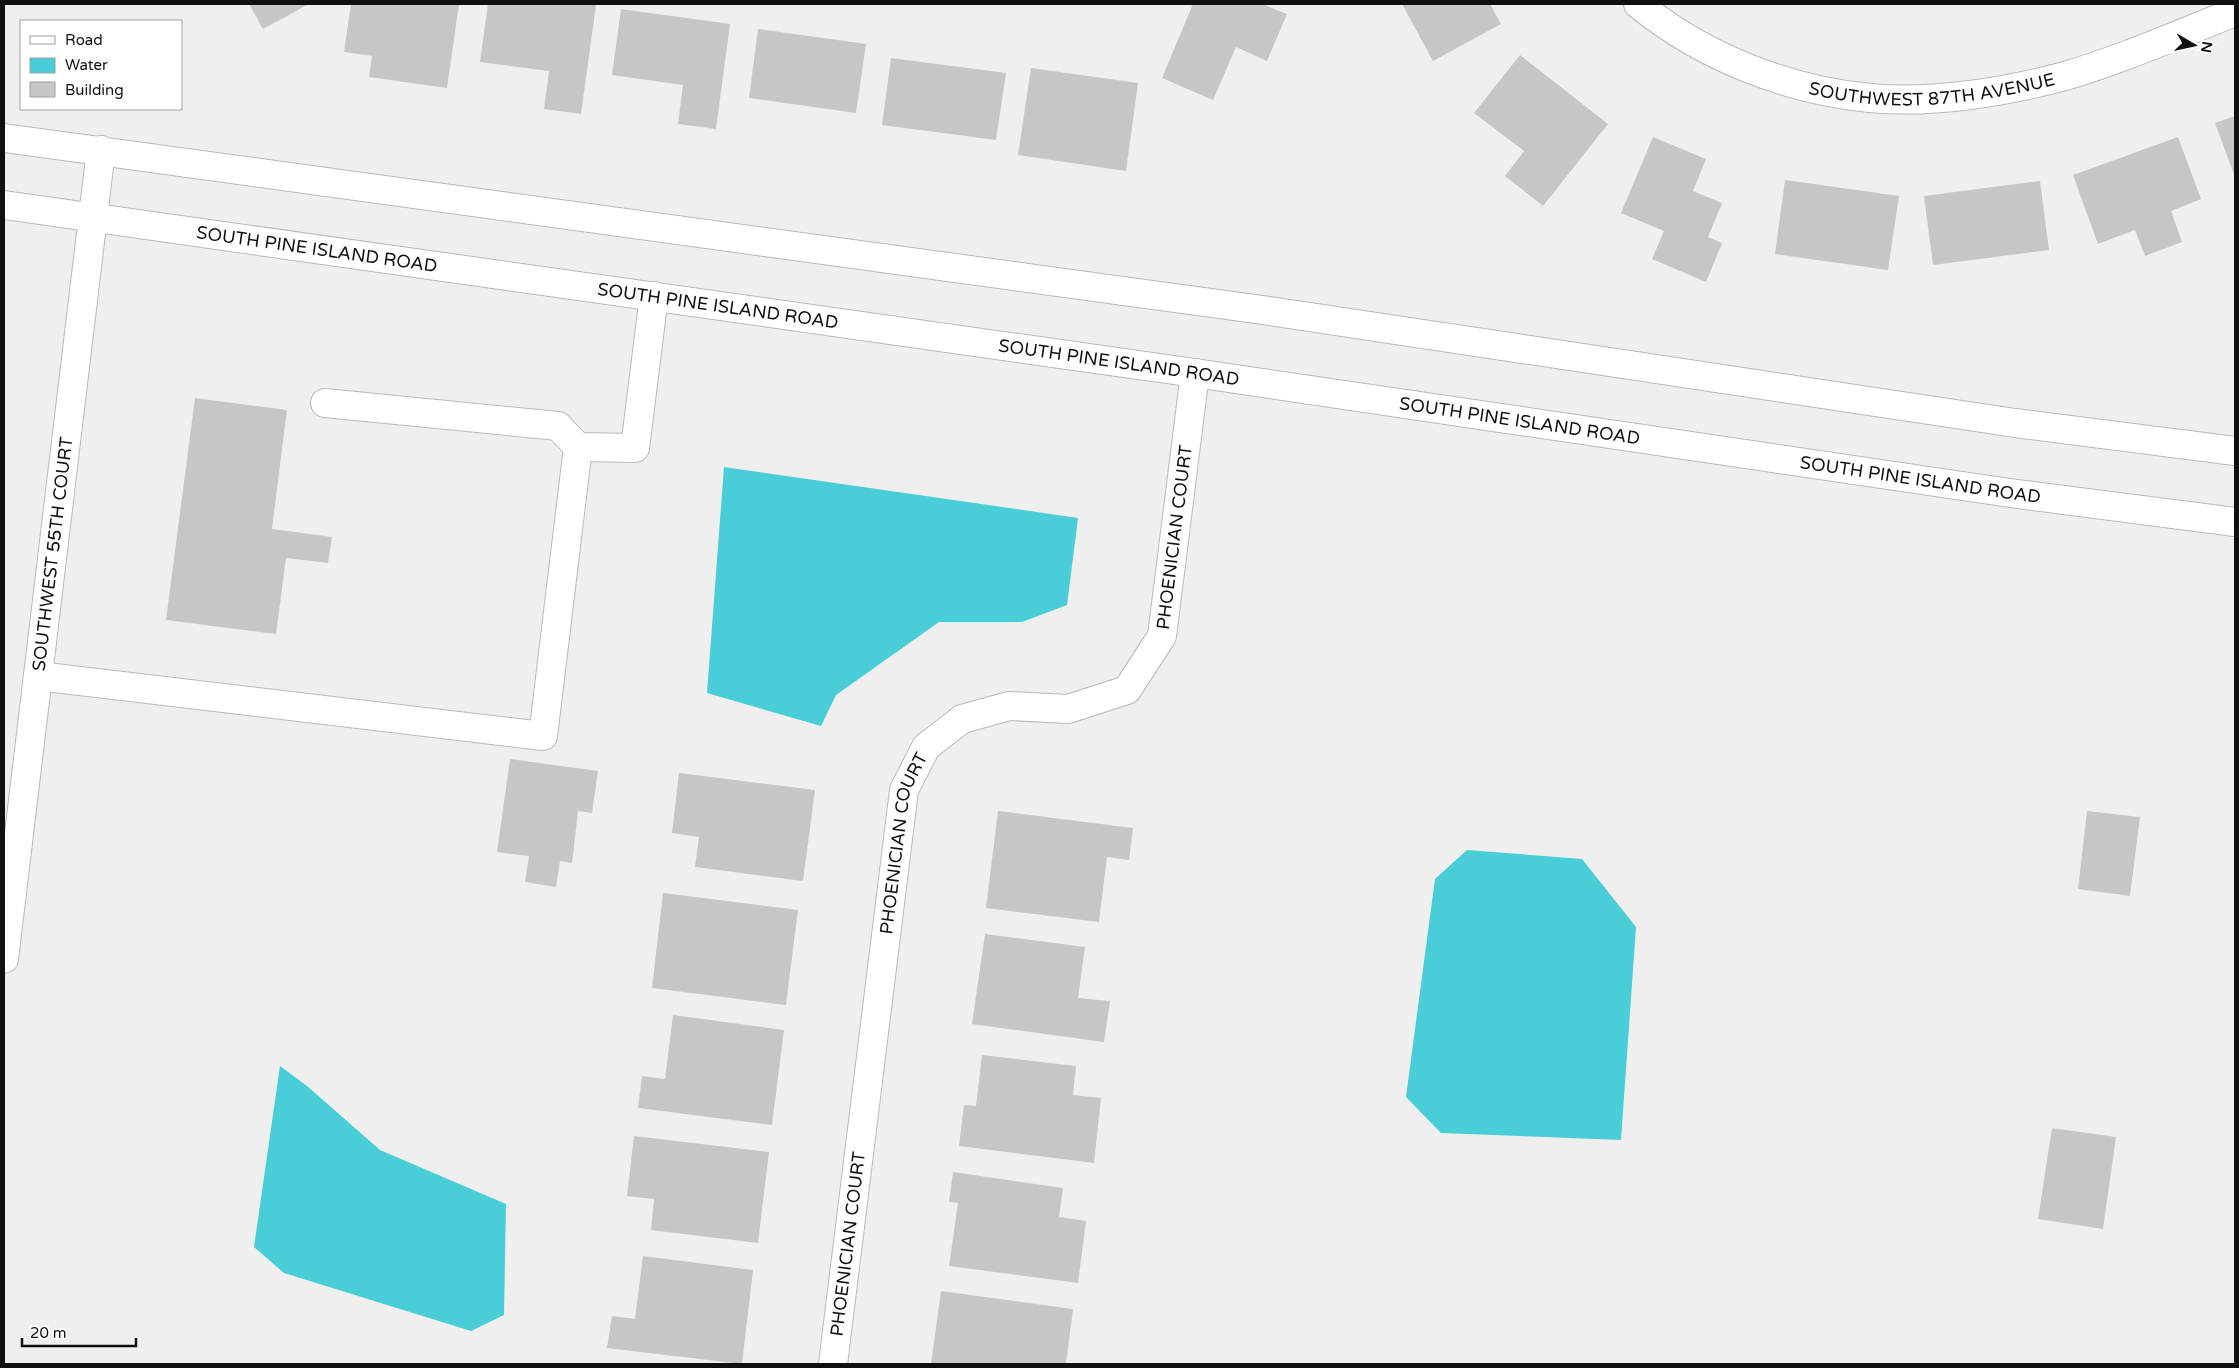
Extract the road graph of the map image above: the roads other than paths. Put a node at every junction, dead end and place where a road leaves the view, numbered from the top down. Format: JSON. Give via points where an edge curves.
{"nodes":[{"id":1,"x":1638,"y":4,"type":"edge"},
{"id":2,"x":2235,"y":12,"type":"edge"},
{"id":3,"x":4,"y":138,"type":"edge"},
{"id":4,"x":102,"y":150,"type":"junction"},
{"id":5,"x":4,"y":205,"type":"edge"},
{"id":6,"x":95,"y":217,"type":"junction"},
{"id":7,"x":654,"y":296,"type":"junction"},
{"id":8,"x":1195,"y":373,"type":"junction"},
{"id":9,"x":325,"y":403,"type":"dead end"},
{"id":10,"x":578,"y":447,"type":"junction"},
{"id":11,"x":2235,"y":452,"type":"edge"},
{"id":12,"x":2235,"y":522,"type":"edge"},
{"id":13,"x":38,"y":676,"type":"junction"},
{"id":14,"x":4,"y":959,"type":"edge"},
{"id":15,"x":833,"y":1364,"type":"edge"}],
"edges":[{"from":1,"to":2,"type":"main road","name":"SOUTHWEST 87TH AVENUE","via":[[1662,23],[1705,48],[1759,72],[1815,89],[1870,98],[1926,99],[1972,94],[2066,76]]},
{"from":3,"to":4,"type":"main road"},
{"from":4,"to":6,"type":"main road","name":"SOUTHWEST 55TH COURT"},
{"from":4,"to":11,"type":"main road","via":[[1270,311],[2015,423]]},
{"from":5,"to":6,"type":"main road","name":"SOUTH PINE ISLAND ROAD"},
{"from":6,"to":7,"type":"main road","name":"SOUTH PINE ISLAND ROAD"},
{"from":6,"to":13,"type":"main road","name":"SOUTHWEST 55TH COURT"},
{"from":7,"to":8,"type":"main road","name":"SOUTH PINE ISLAND ROAD"},
{"from":7,"to":10,"type":"main road","via":[[635,448]]},
{"from":8,"to":12,"type":"main road","name":"SOUTH PINE ISLAND ROAD","via":[[2010,493]]},
{"from":8,"to":15,"type":"main road","name":"PHOENICIAN COURT","via":[[1162,636],[1127,690],[1068,709],[1009,706],[962,719],[926,747],[904,790]]},
{"from":9,"to":10,"type":"main road","via":[[558,426]]},
{"from":10,"to":13,"type":"main road","via":[[543,736]]},
{"from":13,"to":14,"type":"main road","name":"SOUTHWEST 55TH COURT"}]}
